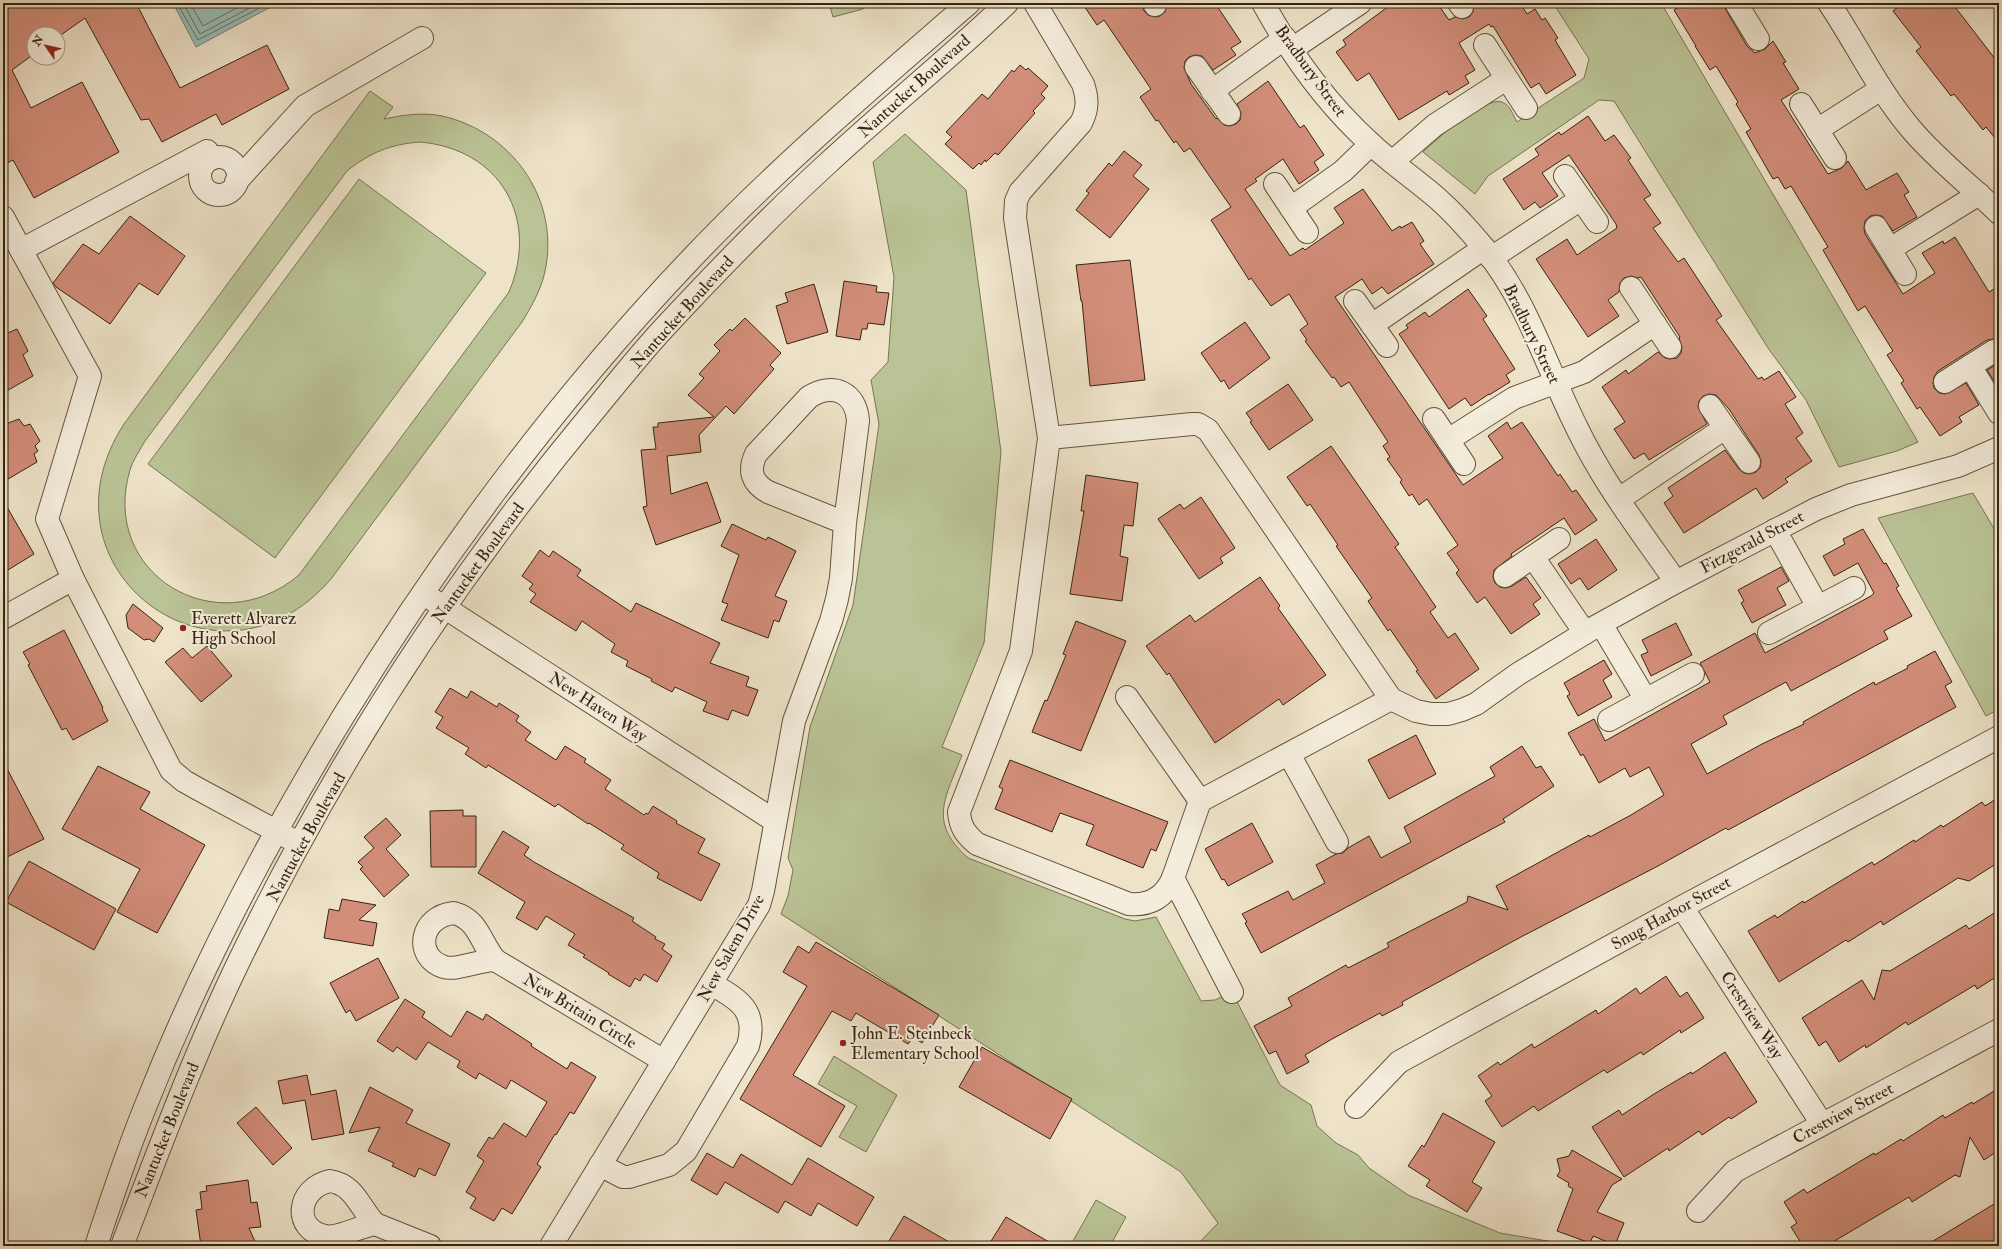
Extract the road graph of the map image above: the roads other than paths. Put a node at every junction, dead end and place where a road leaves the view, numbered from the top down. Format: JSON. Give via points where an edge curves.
{"nodes":[{"id":1,"x":969,"y":3,"type":"edge"},
{"id":2,"x":1007,"y":3,"type":"edge"},
{"id":3,"x":1035,"y":3,"type":"edge"},
{"id":4,"x":1263,"y":3,"type":"edge"},
{"id":5,"x":1360,"y":3,"type":"edge"},
{"id":6,"x":1829,"y":3,"type":"edge"},
{"id":7,"x":1744,"y":6,"type":"edge"},
{"id":8,"x":422,"y":38,"type":"dead end"},
{"id":9,"x":1758,"y":39,"type":"dead end"},
{"id":10,"x":1289,"y":44,"type":"junction"},
{"id":11,"x":1485,"y":45,"type":"dead end"},
{"id":12,"x":1196,"y":67,"type":"dead end"},
{"id":13,"x":1506,"y":79,"type":"junction"},
{"id":14,"x":1881,"y":89,"type":"junction"},
{"id":15,"x":1212,"y":91,"type":"junction"},
{"id":16,"x":1800,"y":104,"type":"dead end"},
{"id":17,"x":1526,"y":108,"type":"dead end"},
{"id":18,"x":1229,"y":114,"type":"dead end"},
{"id":19,"x":1817,"y":130,"type":"junction"},
{"id":20,"x":1371,"y":144,"type":"junction"},
{"id":21,"x":1835,"y":158,"type":"dead end"},
{"id":22,"x":211,"y":159,"type":"junction"},
{"id":23,"x":1392,"y":162,"type":"junction"},
{"id":24,"x":1565,"y":176,"type":"dead end"},
{"id":25,"x":236,"y":182,"type":"junction"},
{"id":26,"x":1275,"y":184,"type":"dead end"},
{"id":27,"x":1979,"y":194,"type":"junction"},
{"id":28,"x":1581,"y":199,"type":"junction"},
{"id":29,"x":1291,"y":208,"type":"junction"},
{"id":30,"x":1999,"y":213,"type":"edge"},
{"id":31,"x":3,"y":217,"type":"edge"},
{"id":32,"x":1597,"y":222,"type":"dead end"},
{"id":33,"x":1876,"y":226,"type":"dead end"},
{"id":34,"x":1308,"y":232,"type":"dead end"},
{"id":35,"x":1890,"y":249,"type":"junction"},
{"id":36,"x":21,"y":250,"type":"junction"},
{"id":37,"x":1488,"y":253,"type":"junction"},
{"id":38,"x":1906,"y":274,"type":"dead end"},
{"id":39,"x":1631,"y":288,"type":"dead end"},
{"id":40,"x":1355,"y":300,"type":"dead end"},
{"id":41,"x":1655,"y":324,"type":"junction"},
{"id":42,"x":1372,"y":325,"type":"junction"},
{"id":43,"x":1387,"y":346,"type":"dead end"},
{"id":44,"x":1670,"y":347,"type":"dead end"},
{"id":45,"x":1994,"y":351,"type":"dead end"},
{"id":46,"x":1970,"y":366,"type":"junction"},
{"id":47,"x":1556,"y":382,"type":"junction"},
{"id":48,"x":1945,"y":382,"type":"dead end"},
{"id":49,"x":1710,"y":406,"type":"dead end"},
{"id":50,"x":1999,"y":413,"type":"edge"},
{"id":51,"x":1434,"y":418,"type":"dead end"},
{"id":52,"x":1725,"y":428,"type":"junction"},
{"id":53,"x":1049,"y":438,"type":"junction"},
{"id":54,"x":1448,"y":440,"type":"junction"},
{"id":55,"x":1999,"y":448,"type":"edge"},
{"id":56,"x":1749,"y":462,"type":"dead end"},
{"id":57,"x":1464,"y":464,"type":"dead end"},
{"id":58,"x":1619,"y":499,"type":"junction"},
{"id":59,"x":845,"y":523,"type":"junction"},
{"id":60,"x":1775,"y":530,"type":"junction"},
{"id":61,"x":1559,"y":539,"type":"dead end"},
{"id":62,"x":1533,"y":557,"type":"junction"},
{"id":63,"x":1505,"y":576,"type":"dead end"},
{"id":64,"x":73,"y":579,"type":"junction"},
{"id":65,"x":1676,"y":582,"type":"junction"},
{"id":66,"x":1854,"y":588,"type":"dead end"},
{"id":67,"x":421,"y":593,"type":"junction"},
{"id":68,"x":1818,"y":607,"type":"junction"},
{"id":69,"x":445,"y":608,"type":"junction"},
{"id":70,"x":3,"y":618,"type":"edge"},
{"id":71,"x":1593,"y":628,"type":"junction"},
{"id":72,"x":1769,"y":633,"type":"dead end"},
{"id":73,"x":1694,"y":674,"type":"dead end"},
{"id":74,"x":1127,"y":697,"type":"dead end"},
{"id":75,"x":1391,"y":699,"type":"junction"},
{"id":76,"x":1646,"y":700,"type":"junction"},
{"id":77,"x":1609,"y":720,"type":"dead end"},
{"id":78,"x":1999,"y":737,"type":"edge"},
{"id":79,"x":1289,"y":754,"type":"junction"},
{"id":80,"x":1200,"y":801,"type":"junction"},
{"id":81,"x":775,"y":822,"type":"junction"},
{"id":82,"x":276,"y":831,"type":"junction"},
{"id":83,"x":1337,"y":842,"type":"dead end"},
{"id":84,"x":301,"y":844,"type":"junction"},
{"id":85,"x":1173,"y":878,"type":"junction"},
{"id":86,"x":1682,"y":907,"type":"junction"},
{"id":87,"x":495,"y":960,"type":"dead end"},
{"id":88,"x":711,"y":984,"type":"junction"},
{"id":89,"x":1232,"y":992,"type":"dead end"},
{"id":90,"x":1999,"y":1030,"type":"edge"},
{"id":91,"x":664,"y":1062,"type":"junction"},
{"id":92,"x":1356,"y":1107,"type":"dead end"},
{"id":93,"x":1822,"y":1124,"type":"junction"},
{"id":94,"x":600,"y":1165,"type":"junction"},
{"id":95,"x":1698,"y":1211,"type":"dead end"},
{"id":96,"x":375,"y":1224,"type":"dead end"},
{"id":97,"x":96,"y":1246,"type":"edge"},
{"id":98,"x":122,"y":1246,"type":"edge"},
{"id":99,"x":430,"y":1246,"type":"edge"},
{"id":100,"x":551,"y":1246,"type":"edge"}],
"edges":[{"from":1,"to":67,"type":"street","name":"Nantucket Boulevard","via":[[795,158],[689,261],[553,416]]},
{"from":2,"to":69,"type":"street","name":"Nantucket Boulevard","via":[[828,163],[760,228],[660,332],[510,516]]},
{"from":3,"to":53,"type":"street","via":[[1087,94],[1086,114],[1081,123],[1029,180],[1020,192],[1015,208]]},
{"from":4,"to":10,"type":"street","name":"Bradbury Street"},
{"from":5,"to":10,"type":"street"},
{"from":6,"to":14,"type":"street"},
{"from":7,"to":9,"type":"street"},
{"from":8,"to":25,"type":"street","via":[[305,106]]},
{"from":10,"to":15,"type":"street"},
{"from":10,"to":20,"type":"street","name":"Bradbury Street","via":[[1329,101]]},
{"from":11,"to":13,"type":"street"},
{"from":12,"to":15,"type":"street"},
{"from":13,"to":17,"type":"street"},
{"from":13,"to":23,"type":"street","via":[[1435,125]]},
{"from":14,"to":19,"type":"street"},
{"from":14,"to":27,"type":"street","via":[[1927,147]]},
{"from":15,"to":18,"type":"street"},
{"from":16,"to":19,"type":"street"},
{"from":19,"to":21,"type":"street"},
{"from":20,"to":23,"type":"street","name":"Bradbury Street"},
{"from":20,"to":29,"type":"street","via":[[1343,171]]},
{"from":22,"to":25,"type":"street","via":[[223,158],[234,165]]},
{"from":22,"to":25,"type":"street","via":[[206,162],[200,173],[206,190],[223,194],[229,192]]},
{"from":22,"to":36,"type":"street","via":[[207,151]]},
{"from":23,"to":37,"type":"street","name":"Bradbury Street","via":[[1437,198]]},
{"from":24,"to":28,"type":"street"},
{"from":26,"to":29,"type":"street"},
{"from":27,"to":30,"type":"street"},
{"from":27,"to":35,"type":"street"},
{"from":28,"to":32,"type":"street"},
{"from":28,"to":37,"type":"street"},
{"from":29,"to":34,"type":"street"},
{"from":31,"to":36,"type":"street"},
{"from":33,"to":35,"type":"street"},
{"from":35,"to":38,"type":"street"},
{"from":36,"to":64,"type":"street","via":[[90,376],[48,519]]},
{"from":37,"to":42,"type":"street"},
{"from":37,"to":47,"type":"street","name":"Bradbury Street","via":[[1523,308]]},
{"from":39,"to":41,"type":"street"},
{"from":40,"to":42,"type":"street"},
{"from":41,"to":44,"type":"street"},
{"from":41,"to":47,"type":"street","via":[[1584,372]]},
{"from":42,"to":43,"type":"street"},
{"from":45,"to":46,"type":"street"},
{"from":46,"to":48,"type":"street"},
{"from":46,"to":50,"type":"street"},
{"from":47,"to":54,"type":"street","via":[[1502,404]]},
{"from":47,"to":58,"type":"street","name":"Bradbury Street","via":[[1582,438]]},
{"from":49,"to":52,"type":"street"},
{"from":51,"to":54,"type":"street"},
{"from":52,"to":56,"type":"street"},
{"from":52,"to":58,"type":"street"},
{"from":53,"to":75,"type":"street","via":[[1192,424],[1198,424],[1208,430]]},
{"from":53,"to":85,"type":"street","via":[[1021,651],[959,812],[960,822],[966,834],[977,844],[1129,904],[1148,903],[1162,896]]},
{"from":54,"to":57,"type":"street"},
{"from":55,"to":60,"type":"street","name":"Fitzgerald Street","via":[[1958,466],[1850,495]]},
{"from":58,"to":65,"type":"street","name":"Bradbury Street"},
{"from":59,"to":59,"type":"street","name":"New Salem Drive","via":[[858,421],[857,411],[848,396],[827,388],[809,396],[756,454],[752,462],[752,476],[758,486],[768,492]]},
{"from":59,"to":81,"type":"street","name":"New Salem Drive","via":[[837,599],[794,721]]},
{"from":60,"to":65,"type":"street","name":"Fitzgerald Street"},
{"from":60,"to":68,"type":"street"},
{"from":61,"to":62,"type":"street"},
{"from":62,"to":63,"type":"street"},
{"from":62,"to":71,"type":"street"},
{"from":64,"to":70,"type":"street"},
{"from":64,"to":82,"type":"street","via":[[171,770],[184,781]]},
{"from":65,"to":71,"type":"street","name":"Fitzgerald Street"},
{"from":66,"to":68,"type":"street"},
{"from":67,"to":69,"type":"street","name":"New Haven Way"},
{"from":67,"to":82,"type":"street","name":"Nantucket Boulevard","via":[[316,761]]},
{"from":68,"to":72,"type":"street"},
{"from":69,"to":81,"type":"street","name":"New Haven Way"},
{"from":69,"to":84,"type":"street","name":"Nantucket Boulevard","via":[[358,742]]},
{"from":71,"to":75,"type":"street","name":"Fitzgerald Street","via":[[1520,672],[1476,704],[1462,710],[1448,714],[1431,714]]},
{"from":71,"to":76,"type":"street"},
{"from":73,"to":76,"type":"street"},
{"from":74,"to":80,"type":"street"},
{"from":75,"to":79,"type":"street"},
{"from":76,"to":77,"type":"street"},
{"from":78,"to":86,"type":"street","name":"Snug Harbor Street"},
{"from":79,"to":80,"type":"street"},
{"from":79,"to":83,"type":"street"},
{"from":80,"to":85,"type":"street"},
{"from":81,"to":88,"type":"street","name":"New Salem Drive","via":[[759,904]]},
{"from":82,"to":84,"type":"street"},
{"from":82,"to":97,"type":"street","name":"Nantucket Boulevard","via":[[242,894],[186,1011],[130,1144]]},
{"from":84,"to":98,"type":"street","name":"Nantucket Boulevard","via":[[241,958],[192,1066]]},
{"from":85,"to":89,"type":"street"},
{"from":86,"to":92,"type":"street","name":"Snug Harbor Street","via":[[1399,1062]]},
{"from":86,"to":93,"type":"street","name":"Crestview Way"},
{"from":87,"to":91,"type":"street","name":"New Britain Circle"},
{"from":88,"to":91,"type":"street","name":"New Salem Drive"},
{"from":88,"to":94,"type":"street","via":[[740,1002],[751,1019],[751,1034],[748,1046],[686,1151],[669,1165],[629,1177],[623,1177]]},
{"from":90,"to":93,"type":"street","name":"Crestview Street"},
{"from":91,"to":94,"type":"street","name":"New Salem Drive"},
{"from":93,"to":95,"type":"street","name":"Crestview Street","via":[[1735,1171]]},
{"from":94,"to":100,"type":"street","name":"New Salem Drive"},
{"from":96,"to":99,"type":"street"}]}
